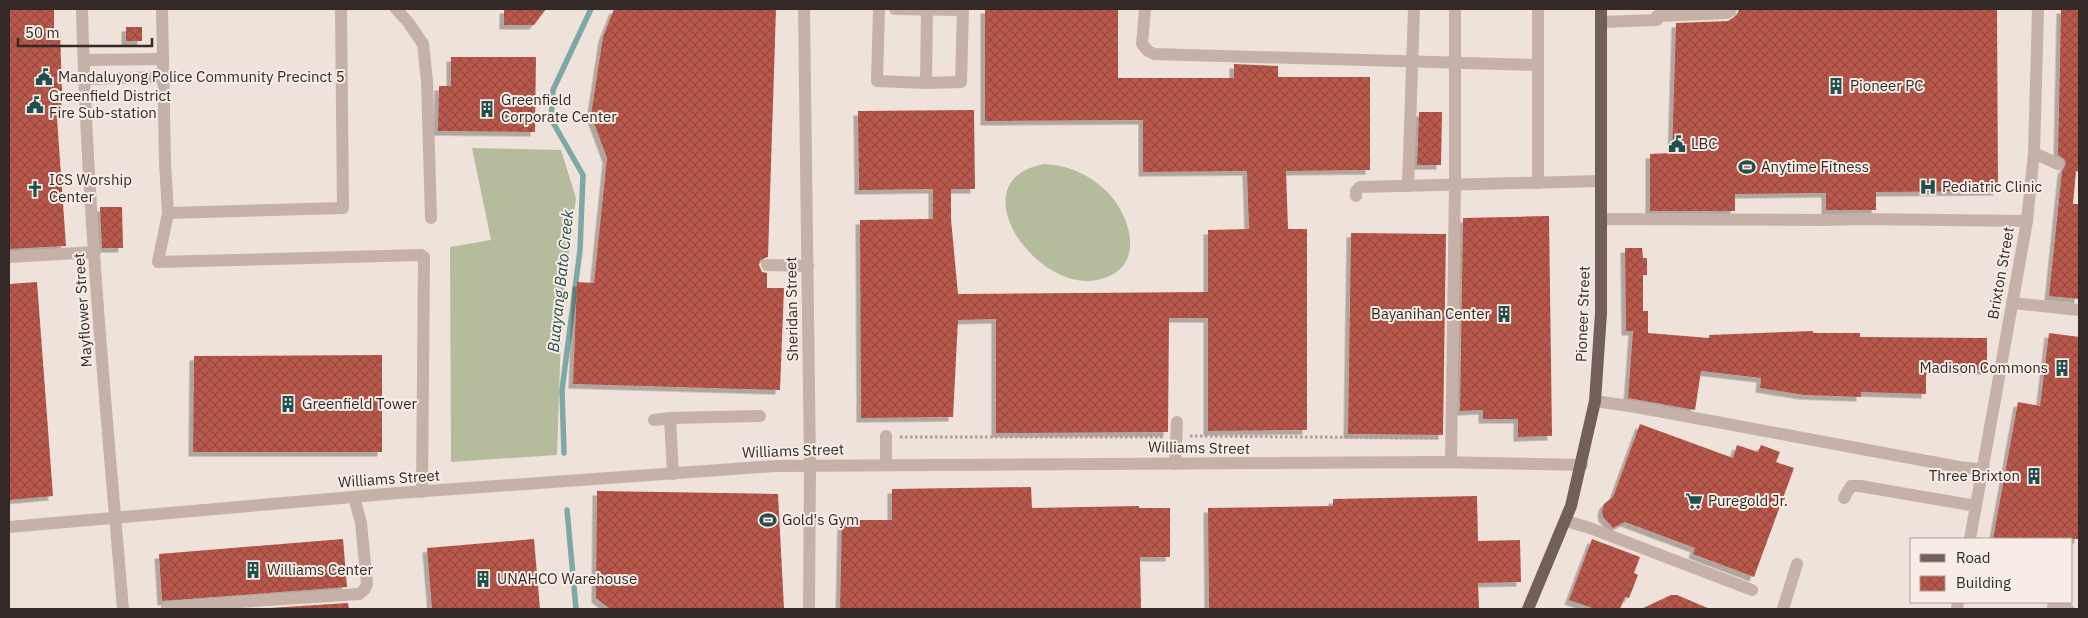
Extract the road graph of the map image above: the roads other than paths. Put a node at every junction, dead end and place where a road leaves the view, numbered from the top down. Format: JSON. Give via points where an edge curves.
{"nodes":[{"id":1,"x":82,"y":9,"type":"edge"},
{"id":2,"x":162,"y":9,"type":"edge"},
{"id":3,"x":341,"y":9,"type":"edge"},
{"id":4,"x":396,"y":9,"type":"edge"},
{"id":5,"x":804,"y":9,"type":"edge"},
{"id":6,"x":879,"y":9,"type":"edge"},
{"id":7,"x":895,"y":9,"type":"edge"},
{"id":8,"x":927,"y":9,"type":"edge"},
{"id":9,"x":1145,"y":9,"type":"edge"},
{"id":10,"x":1414,"y":9,"type":"edge"},
{"id":11,"x":1454,"y":9,"type":"edge"},
{"id":12,"x":1538,"y":9,"type":"edge"},
{"id":13,"x":1731,"y":9,"type":"edge"},
{"id":14,"x":2038,"y":9,"type":"edge"},
{"id":15,"x":1601,"y":15,"type":"edge"},
{"id":16,"x":163,"y":54,"type":"junction"},
{"id":17,"x":84,"y":60,"type":"junction"},
{"id":18,"x":1411,"y":62,"type":"junction"},
{"id":19,"x":1454,"y":62,"type":"junction"},
{"id":20,"x":1538,"y":65,"type":"junction"},
{"id":21,"x":164,"y":77,"type":"junction"},
{"id":22,"x":84,"y":79,"type":"junction"},
{"id":23,"x":926,"y":83,"type":"junction"},
{"id":24,"x":2034,"y":153,"type":"junction"},
{"id":25,"x":2058,"y":164,"type":"dead end"},
{"id":26,"x":1602,"y":181,"type":"junction"},
{"id":27,"x":1538,"y":184,"type":"junction"},
{"id":28,"x":1455,"y":185,"type":"junction"},
{"id":29,"x":1408,"y":186,"type":"junction"},
{"id":30,"x":1356,"y":196,"type":"dead end"},
{"id":31,"x":168,"y":212,"type":"junction"},
{"id":32,"x":430,"y":218,"type":"dead end"},
{"id":33,"x":1601,"y":219,"type":"junction"},
{"id":34,"x":2027,"y":222,"type":"junction"},
{"id":35,"x":95,"y":252,"type":"junction"},
{"id":36,"x":9,"y":257,"type":"edge"},
{"id":37,"x":767,"y":265,"type":"dead end"},
{"id":38,"x":808,"y":266,"type":"junction"},
{"id":39,"x":2012,"y":303,"type":"junction"},
{"id":40,"x":2079,"y":310,"type":"edge"},
{"id":41,"x":1595,"y":401,"type":"junction"},
{"id":42,"x":760,"y":416,"type":"dead end"},
{"id":43,"x":670,"y":418,"type":"junction"},
{"id":44,"x":654,"y":420,"type":"dead end"},
{"id":45,"x":1177,"y":422,"type":"dead end"},
{"id":46,"x":886,"y":436,"type":"road end"},
{"id":47,"x":1451,"y":462,"type":"junction"},
{"id":48,"x":886,"y":464,"type":"junction"},
{"id":49,"x":1175,"y":464,"type":"junction"},
{"id":50,"x":810,"y":466,"type":"junction"},
{"id":51,"x":1582,"y":466,"type":"junction"},
{"id":52,"x":1984,"y":470,"type":"junction"},
{"id":53,"x":673,"y":474,"type":"junction"},
{"id":54,"x":422,"y":492,"type":"junction"},
{"id":55,"x":354,"y":497,"type":"junction"},
{"id":56,"x":1844,"y":498,"type":"dead end"},
{"id":57,"x":1976,"y":506,"type":"junction"},
{"id":58,"x":115,"y":518,"type":"junction"},
{"id":59,"x":1566,"y":521,"type":"junction"},
{"id":60,"x":9,"y":527,"type":"edge"},
{"id":61,"x":1970,"y":538,"type":"edge"},
{"id":62,"x":1797,"y":564,"type":"dead end"},
{"id":63,"x":1752,"y":590,"type":"dead end"},
{"id":64,"x":2053,"y":606,"type":"dead end"},
{"id":65,"x":167,"y":608,"type":"dead end"},
{"id":66,"x":123,"y":609,"type":"edge"},
{"id":67,"x":809,"y":609,"type":"edge"},
{"id":68,"x":1528,"y":609,"type":"edge"},
{"id":69,"x":1783,"y":609,"type":"edge"},
{"id":70,"x":2068,"y":609,"type":"edge"}],
"edges":[{"from":1,"to":17,"type":"street","name":"Mayflower Street"},
{"from":2,"to":16,"type":"street"},
{"from":3,"to":31,"type":"street","via":[[343,208]]},
{"from":4,"to":32,"type":"street","via":[[423,44],[427,81]]},
{"from":5,"to":38,"type":"street","name":"Sheridan Street"},
{"from":6,"to":23,"type":"street","via":[[877,81]]},
{"from":7,"to":8,"type":"street"},
{"from":8,"to":23,"type":"street"},
{"from":8,"to":23,"type":"street","via":[[964,11],[962,81]]},
{"from":9,"to":18,"type":"street","via":[[1142,44],[1154,54]]},
{"from":10,"to":18,"type":"street"},
{"from":11,"to":19,"type":"street"},
{"from":12,"to":20,"type":"street"},
{"from":13,"to":15,"type":"street","via":[[1729,13],[1657,18]]},
{"from":14,"to":24,"type":"street","name":"Brixton Street"},
{"from":15,"to":26,"type":"main road","name":"Pioneer Street"},
{"from":16,"to":17,"type":"street"},
{"from":16,"to":21,"type":"street"},
{"from":17,"to":22,"type":"street","name":"Mayflower Street"},
{"from":18,"to":19,"type":"street"},
{"from":18,"to":29,"type":"street"},
{"from":19,"to":20,"type":"street"},
{"from":19,"to":28,"type":"street"},
{"from":20,"to":27,"type":"street"},
{"from":21,"to":22,"type":"street"},
{"from":21,"to":31,"type":"street"},
{"from":22,"to":35,"type":"street","name":"Mayflower Street"},
{"from":24,"to":25,"type":"street"},
{"from":24,"to":34,"type":"street","name":"Brixton Street"},
{"from":26,"to":27,"type":"street"},
{"from":26,"to":33,"type":"main road","name":"Pioneer Street"},
{"from":27,"to":28,"type":"street"},
{"from":28,"to":29,"type":"street"},
{"from":28,"to":47,"type":"street"},
{"from":29,"to":30,"type":"street","via":[[1360,187]]},
{"from":31,"to":54,"type":"street","via":[[158,262],[424,257]]},
{"from":33,"to":34,"type":"street"},
{"from":33,"to":41,"type":"main road","name":"Pioneer Street","via":[[1601,313]]},
{"from":34,"to":39,"type":"street","name":"Brixton Street"},
{"from":35,"to":36,"type":"street"},
{"from":35,"to":58,"type":"street","name":"Mayflower Street"},
{"from":37,"to":38,"type":"street"},
{"from":38,"to":50,"type":"street","name":"Sheridan Street"},
{"from":39,"to":40,"type":"street"},
{"from":39,"to":52,"type":"street","name":"Brixton Street"},
{"from":41,"to":51,"type":"main road","name":"Pioneer Street"},
{"from":41,"to":52,"type":"street"},
{"from":42,"to":43,"type":"street"},
{"from":43,"to":44,"type":"street"},
{"from":43,"to":53,"type":"street"},
{"from":45,"to":49,"type":"street"},
{"from":46,"to":48,"type":"street"},
{"from":47,"to":49,"type":"street","name":"Williams Street"},
{"from":47,"to":51,"type":"street","name":"Williams Street"},
{"from":48,"to":49,"type":"street","name":"Williams Street"},
{"from":48,"to":50,"type":"street","name":"Williams Street"},
{"from":50,"to":53,"type":"street","name":"Williams Street"},
{"from":50,"to":67,"type":"street","name":"Sheridan Street"},
{"from":51,"to":59,"type":"main road","name":"Pioneer Street"},
{"from":52,"to":57,"type":"street","name":"Brixton Street"},
{"from":53,"to":54,"type":"street","name":"Williams Street"},
{"from":54,"to":55,"type":"street","name":"Williams Street"},
{"from":55,"to":58,"type":"street","name":"Williams Street"},
{"from":55,"to":65,"type":"street","via":[[361,523],[367,584],[359,594]]},
{"from":56,"to":57,"type":"street","via":[[1851,486],[1860,486]]},
{"from":57,"to":61,"type":"street","name":"Brixton Street"},
{"from":58,"to":60,"type":"street","name":"Williams Street"},
{"from":58,"to":66,"type":"street","name":"Mayflower Street"},
{"from":59,"to":63,"type":"street"},
{"from":59,"to":68,"type":"main road","name":"Pioneer Street"},
{"from":62,"to":69,"type":"street"},
{"from":64,"to":70,"type":"street"}]}
